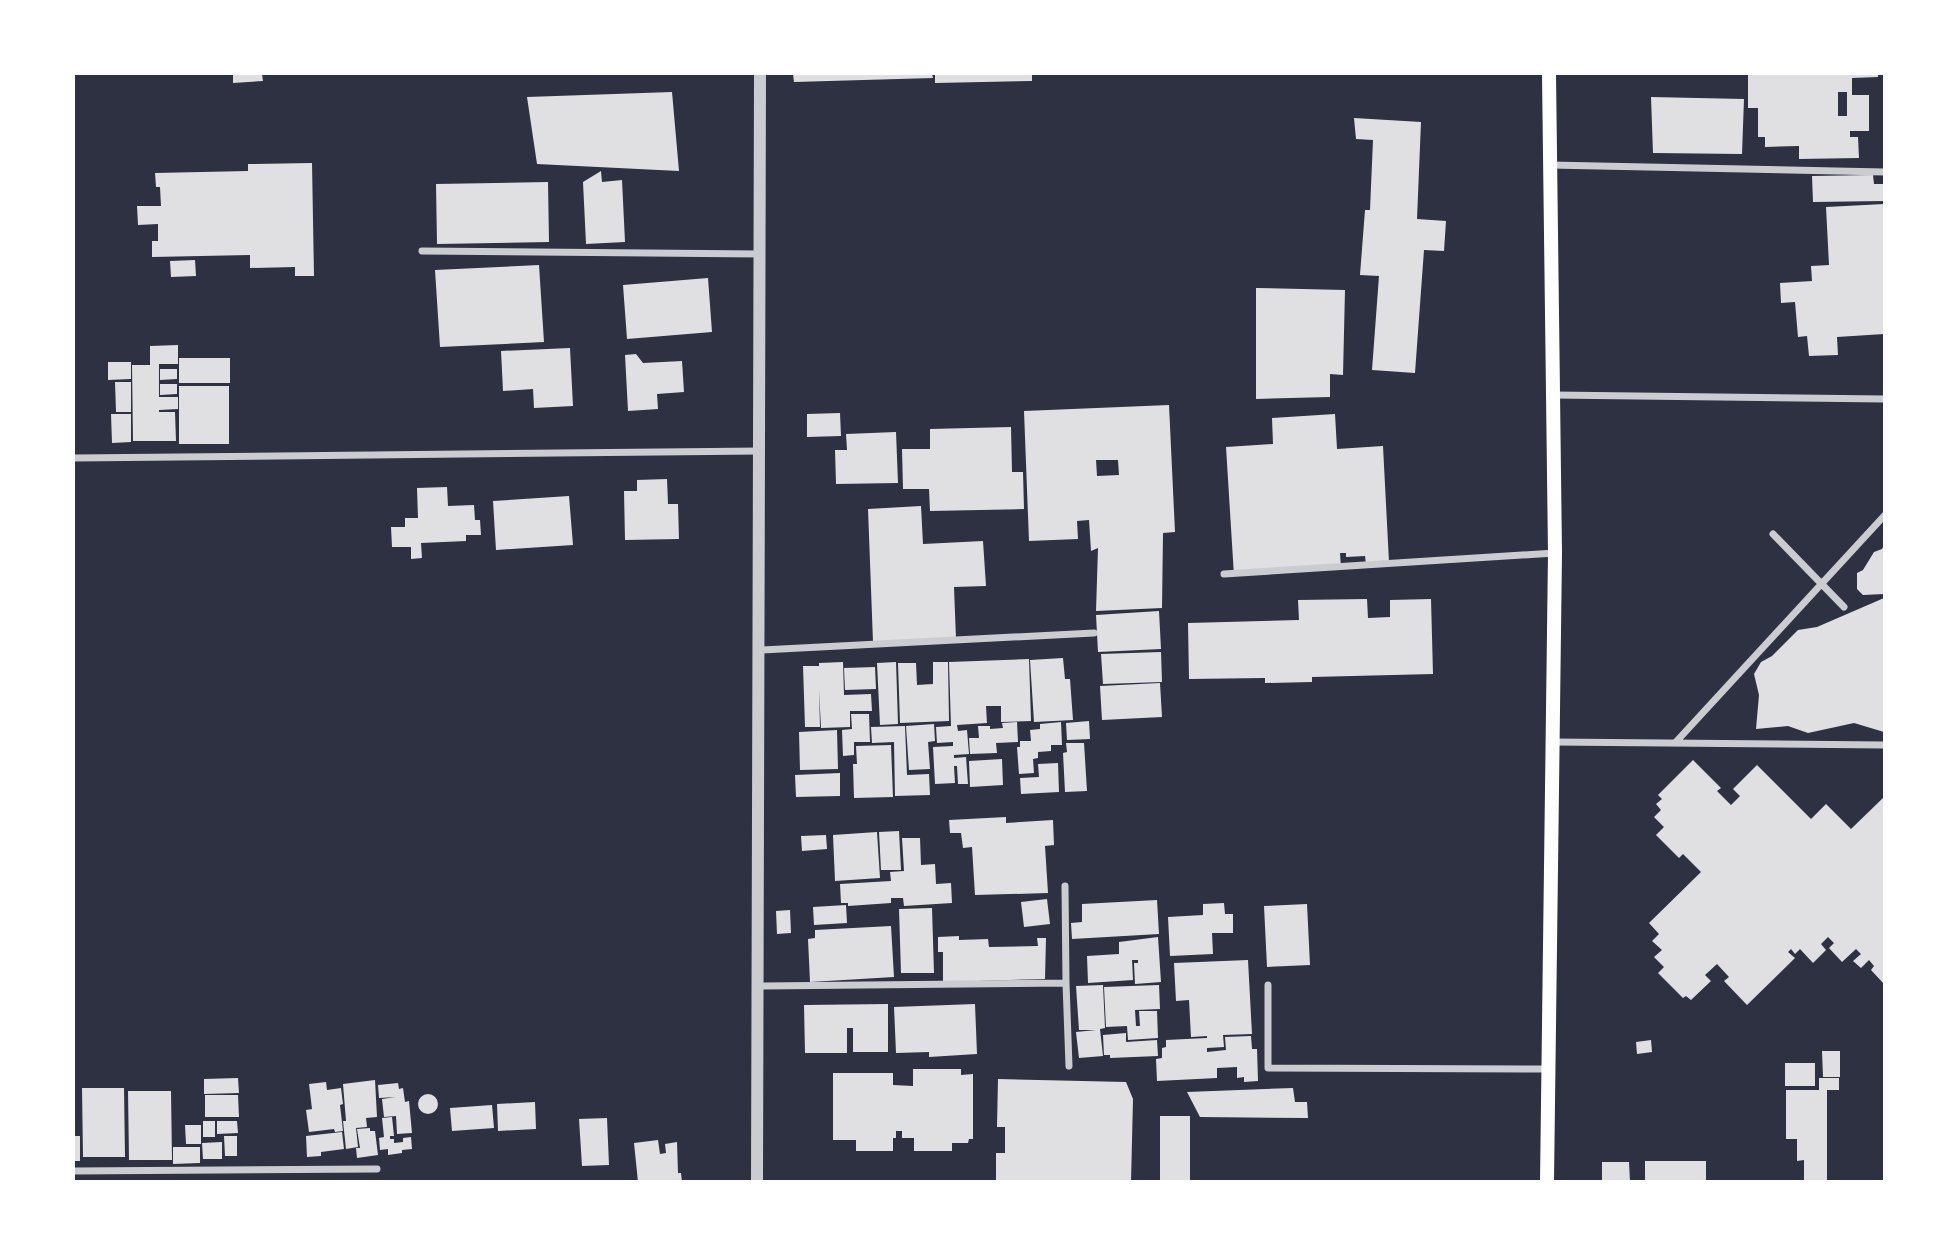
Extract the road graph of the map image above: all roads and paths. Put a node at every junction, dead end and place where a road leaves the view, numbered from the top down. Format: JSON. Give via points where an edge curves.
{"nodes":[{"id":1,"x":760,"y":74,"type":"edge"},
{"id":2,"x":1549,"y":74,"type":"edge"},
{"id":3,"x":1550,"y":165,"type":"junction"},
{"id":4,"x":1885,"y":172,"type":"edge"},
{"id":5,"x":422,"y":251,"type":"dead end"},
{"id":6,"x":760,"y":254,"type":"junction"},
{"id":7,"x":1553,"y":395,"type":"junction"},
{"id":8,"x":1885,"y":399,"type":"edge"},
{"id":9,"x":760,"y":451,"type":"junction"},
{"id":10,"x":74,"y":458,"type":"edge"},
{"id":11,"x":1885,"y":516,"type":"edge"},
{"id":12,"x":1773,"y":534,"type":"dead end"},
{"id":13,"x":1555,"y":553,"type":"junction"},
{"id":14,"x":1224,"y":575,"type":"dead end"},
{"id":15,"x":1821,"y":585,"type":"junction"},
{"id":16,"x":1844,"y":607,"type":"dead end"},
{"id":17,"x":1094,"y":634,"type":"dead end"},
{"id":18,"x":760,"y":650,"type":"junction"},
{"id":19,"x":1552,"y":742,"type":"junction"},
{"id":20,"x":1675,"y":743,"type":"junction"},
{"id":21,"x":1885,"y":745,"type":"edge"},
{"id":22,"x":1065,"y":886,"type":"dead end"},
{"id":23,"x":1066,"y":983,"type":"junction"},
{"id":24,"x":1268,"y":985,"type":"dead end"},
{"id":25,"x":760,"y":986,"type":"junction"},
{"id":26,"x":1069,"y":1066,"type":"dead end"},
{"id":27,"x":1548,"y":1069,"type":"junction"},
{"id":28,"x":377,"y":1169,"type":"dead end"},
{"id":29,"x":74,"y":1171,"type":"edge"},
{"id":30,"x":757,"y":1181,"type":"edge"},
{"id":31,"x":1547,"y":1181,"type":"edge"}],
"edges":[{"from":1,"to":6,"type":"street"},
{"from":2,"to":3,"type":"main road"},
{"from":3,"to":4,"type":"street"},
{"from":3,"to":7,"type":"main road"},
{"from":5,"to":6,"type":"street"},
{"from":6,"to":9,"type":"street"},
{"from":7,"to":8,"type":"street"},
{"from":7,"to":13,"type":"main road"},
{"from":9,"to":10,"type":"street"},
{"from":9,"to":18,"type":"street"},
{"from":11,"to":15,"type":"street"},
{"from":12,"to":15,"type":"street"},
{"from":13,"to":14,"type":"street"},
{"from":13,"to":19,"type":"main road"},
{"from":15,"to":16,"type":"street"},
{"from":15,"to":20,"type":"street"},
{"from":17,"to":18,"type":"street"},
{"from":18,"to":25,"type":"street"},
{"from":19,"to":20,"type":"street"},
{"from":19,"to":27,"type":"main road"},
{"from":20,"to":21,"type":"street"},
{"from":22,"to":23,"type":"street"},
{"from":23,"to":25,"type":"street"},
{"from":23,"to":26,"type":"street"},
{"from":24,"to":27,"type":"street","via":[[1268,1068]]},
{"from":25,"to":30,"type":"street"},
{"from":27,"to":31,"type":"main road"},
{"from":28,"to":29,"type":"street"}]}
